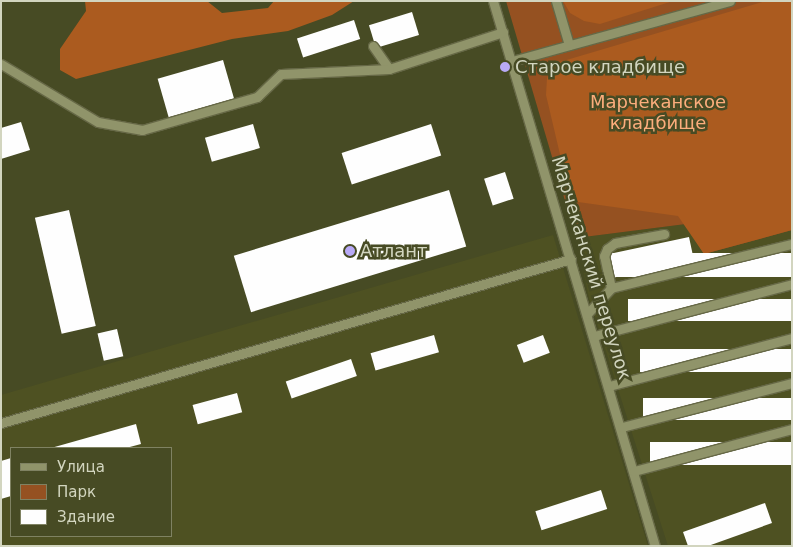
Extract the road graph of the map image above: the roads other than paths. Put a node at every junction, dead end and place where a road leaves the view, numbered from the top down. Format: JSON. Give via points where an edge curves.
{"nodes":[{"id":1,"x":493,"y":1,"type":"edge"},
{"id":2,"x":556,"y":1,"type":"edge"},
{"id":3,"x":730,"y":1,"type":"edge"},
{"id":4,"x":503,"y":32,"type":"junction"},
{"id":5,"x":569,"y":45,"type":"junction"},
{"id":6,"x":372,"y":46,"type":"dead end"},
{"id":7,"x":512,"y":61,"type":"junction"},
{"id":8,"x":1,"y":64,"type":"edge"},
{"id":9,"x":389,"y":69,"type":"junction"},
{"id":10,"x":664,"y":234,"type":"dead end"},
{"id":11,"x":792,"y":244,"type":"edge"},
{"id":12,"x":571,"y":259,"type":"junction"},
{"id":13,"x":792,"y":284,"type":"edge"},
{"id":14,"x":611,"y":288,"type":"junction"},
{"id":15,"x":587,"y":314,"type":"junction"},
{"id":16,"x":594,"y":336,"type":"junction"},
{"id":17,"x":792,"y":338,"type":"edge"},
{"id":18,"x":792,"y":383,"type":"edge"},
{"id":19,"x":609,"y":386,"type":"junction"},
{"id":20,"x":1,"y":423,"type":"edge"},
{"id":21,"x":622,"y":427,"type":"junction"},
{"id":22,"x":792,"y":429,"type":"edge"},
{"id":23,"x":634,"y":471,"type":"junction"},
{"id":24,"x":655,"y":546,"type":"edge"}],
"edges":[{"from":1,"to":4,"type":"street","name":"Марчеканский переулок"},
{"from":2,"to":5,"type":"street"},
{"from":3,"to":5,"type":"street"},
{"from":4,"to":7,"type":"street","name":"Марчеканский переулок"},
{"from":4,"to":9,"type":"street"},
{"from":5,"to":7,"type":"street"},
{"from":6,"to":9,"type":"street"},
{"from":7,"to":12,"type":"street","name":"Марчеканский переулок"},
{"from":8,"to":9,"type":"street","via":[[98,122],[142,130],[257,97],[281,74]]},
{"from":10,"to":14,"type":"street","via":[[615,243],[606,249],[604,256]]},
{"from":11,"to":14,"type":"street"},
{"from":12,"to":15,"type":"street","name":"Марчеканский переулок"},
{"from":12,"to":20,"type":"street"},
{"from":13,"to":16,"type":"street"},
{"from":14,"to":15,"type":"street"},
{"from":15,"to":16,"type":"street","name":"Марчеканский переулок"},
{"from":16,"to":19,"type":"street","name":"Марчеканский переулок"},
{"from":17,"to":19,"type":"street"},
{"from":18,"to":21,"type":"street"},
{"from":19,"to":21,"type":"street","name":"Марчеканский переулок"},
{"from":21,"to":23,"type":"street","name":"Марчеканский переулок"},
{"from":22,"to":23,"type":"street"},
{"from":23,"to":24,"type":"street","name":"Марчеканский переулок"}]}
